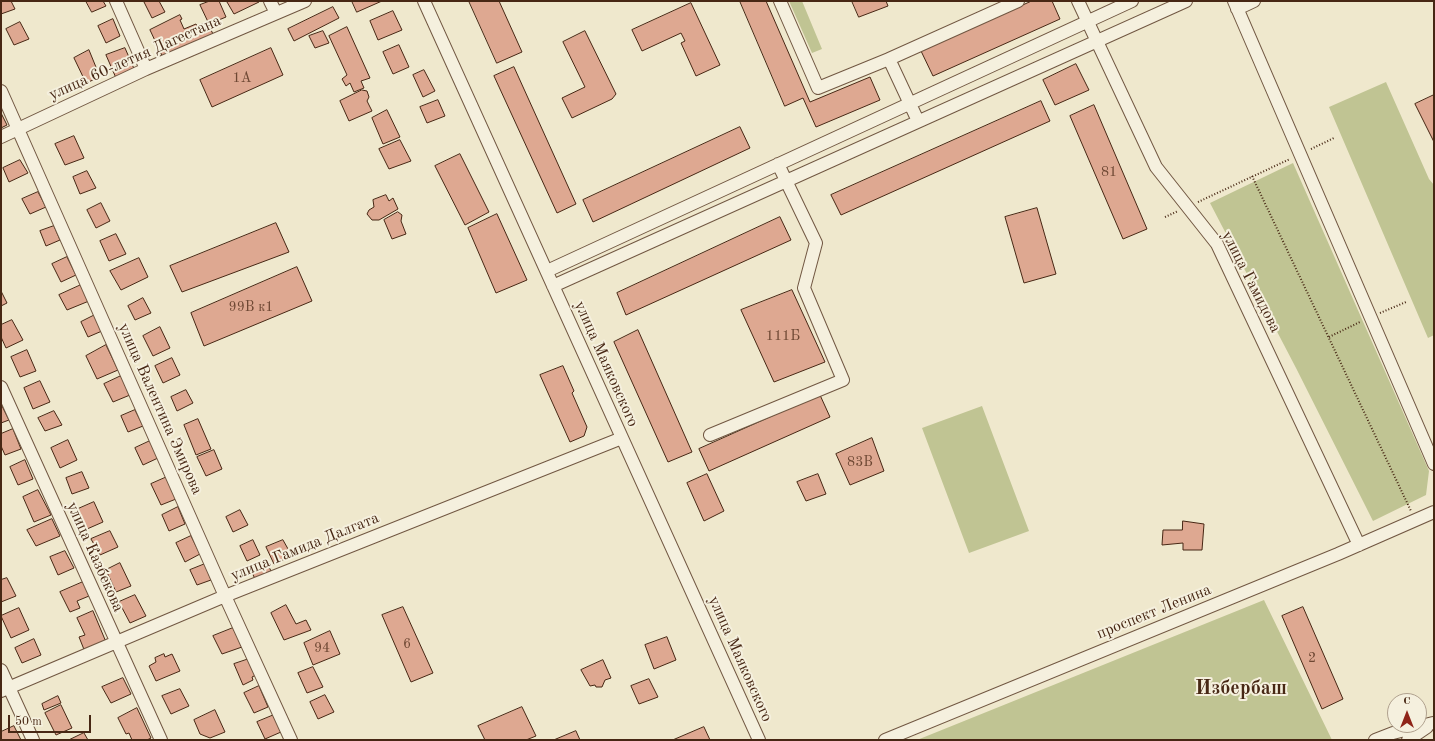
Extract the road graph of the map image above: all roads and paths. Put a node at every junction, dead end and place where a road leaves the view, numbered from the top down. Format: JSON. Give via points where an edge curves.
{"nodes":[{"id":1,"x":116,"y":1,"type":"edge"},
{"id":2,"x":270,"y":1,"type":"edge"},
{"id":3,"x":305,"y":1,"type":"edge"},
{"id":4,"x":424,"y":1,"type":"edge"},
{"id":5,"x":780,"y":1,"type":"edge"},
{"id":6,"x":1018,"y":1,"type":"edge"},
{"id":7,"x":1078,"y":1,"type":"edge"},
{"id":8,"x":1132,"y":1,"type":"edge"},
{"id":9,"x":1186,"y":1,"type":"edge"},
{"id":10,"x":1254,"y":1,"type":"edge"},
{"id":11,"x":1235,"y":5,"type":"edge"},
{"id":12,"x":276,"y":13,"type":"junction"},
{"id":13,"x":1087,"y":22,"type":"junction"},
{"id":14,"x":1096,"y":42,"type":"junction"},
{"id":15,"x":889,"y":59,"type":"junction"},
{"id":16,"x":146,"y":69,"type":"junction"},
{"id":17,"x":1,"y":91,"type":"edge"},
{"id":18,"x":910,"y":104,"type":"junction"},
{"id":19,"x":918,"y":122,"type":"junction"},
{"id":20,"x":18,"y":129,"type":"junction"},
{"id":21,"x":1,"y":137,"type":"edge"},
{"id":22,"x":1334,"y":138,"type":"dead end"},
{"id":23,"x":1301,"y":154,"type":"junction"},
{"id":24,"x":778,"y":164,"type":"junction"},
{"id":25,"x":1252,"y":176,"type":"junction"},
{"id":26,"x":786,"y":181,"type":"junction"},
{"id":27,"x":1188,"y":207,"type":"junction"},
{"id":28,"x":1164,"y":217,"type":"dead end"},
{"id":29,"x":547,"y":271,"type":"junction"},
{"id":30,"x":553,"y":286,"type":"junction"},
{"id":31,"x":1,"y":387,"type":"edge"},
{"id":32,"x":710,"y":435,"type":"dead end"},
{"id":33,"x":622,"y":438,"type":"junction"},
{"id":34,"x":1434,"y":464,"type":"edge"},
{"id":35,"x":1434,"y":512,"type":"edge"},
{"id":36,"x":1415,"y":520,"type":"junction"},
{"id":37,"x":1359,"y":544,"type":"junction"},
{"id":38,"x":225,"y":596,"type":"junction"},
{"id":39,"x":116,"y":642,"type":"junction"},
{"id":40,"x":1,"y":670,"type":"edge"},
{"id":41,"x":5,"y":689,"type":"edge"},
{"id":42,"x":1434,"y":723,"type":"edge"},
{"id":43,"x":33,"y":740,"type":"edge"},
{"id":44,"x":161,"y":740,"type":"edge"},
{"id":45,"x":291,"y":740,"type":"edge"},
{"id":46,"x":759,"y":740,"type":"edge"},
{"id":47,"x":885,"y":740,"type":"edge"},
{"id":48,"x":1376,"y":740,"type":"edge"},
{"id":49,"x":1408,"y":740,"type":"edge"}],
"edges":[{"from":1,"to":16,"type":"street"},
{"from":2,"to":12,"type":"street"},
{"from":3,"to":12,"type":"street","name":"улица 60-летия Дагестана"},
{"from":4,"to":29,"type":"street","name":"улица Маяковского"},
{"from":5,"to":15,"type":"street","via":[[818,88]]},
{"from":6,"to":15,"type":"street"},
{"from":7,"to":13,"type":"street","name":"улица Гамидова"},
{"from":8,"to":13,"type":"street"},
{"from":9,"to":14,"type":"street"},
{"from":10,"to":11,"type":"street"},
{"from":11,"to":23,"type":"street"},
{"from":12,"to":16,"type":"street","name":"улица 60-летия Дагестана"},
{"from":13,"to":14,"type":"street","name":"улица Гамидова"},
{"from":13,"to":18,"type":"street"},
{"from":14,"to":19,"type":"street"},
{"from":14,"to":27,"type":"street","name":"улица Гамидова","via":[[1156,167]]},
{"from":15,"to":18,"type":"street"},
{"from":16,"to":20,"type":"street","name":"улица 60-летия Дагестана"},
{"from":17,"to":20,"type":"street","name":"улица Валентина Эмирова"},
{"from":18,"to":19,"type":"street"},
{"from":18,"to":24,"type":"street"},
{"from":19,"to":26,"type":"street"},
{"from":20,"to":21,"type":"street","name":"улица 60-летия Дагестана"},
{"from":20,"to":38,"type":"street","name":"улица Валентина Эмирова"},
{"from":22,"to":23,"type":"path"},
{"from":23,"to":25,"type":"path"},
{"from":23,"to":34,"type":"street"},
{"from":24,"to":26,"type":"street"},
{"from":24,"to":29,"type":"street"},
{"from":25,"to":27,"type":"path"},
{"from":25,"to":36,"type":"path"},
{"from":26,"to":30,"type":"street"},
{"from":26,"to":32,"type":"street","via":[[816,243],[804,288],[843,380]]},
{"from":27,"to":28,"type":"path"},
{"from":27,"to":37,"type":"street","name":"улица Гамидова","via":[[1217,244]]},
{"from":29,"to":30,"type":"street","name":"улица Маяковского"},
{"from":30,"to":33,"type":"street","name":"улица Маяковского"},
{"from":31,"to":39,"type":"street","name":"улица Казбекова"},
{"from":33,"to":38,"type":"street","name":"улица Гамида Далгата"},
{"from":33,"to":46,"type":"street","name":"улица Маяковского"},
{"from":35,"to":36,"type":"street","name":"проспект Ленина"},
{"from":36,"to":37,"type":"street","name":"проспект Ленина"},
{"from":37,"to":47,"type":"street","name":"проспект Ленина"},
{"from":38,"to":39,"type":"street","name":"улица Гамида Далгата"},
{"from":38,"to":45,"type":"street","name":"улица Валентина Эмирова"},
{"from":39,"to":41,"type":"street","name":"улица Гамида Далгата"},
{"from":39,"to":44,"type":"street","name":"улица Казбекова"},
{"from":40,"to":41,"type":"street"},
{"from":41,"to":43,"type":"street"},
{"from":42,"to":48,"type":"street"},
{"from":42,"to":49,"type":"street"}]}
